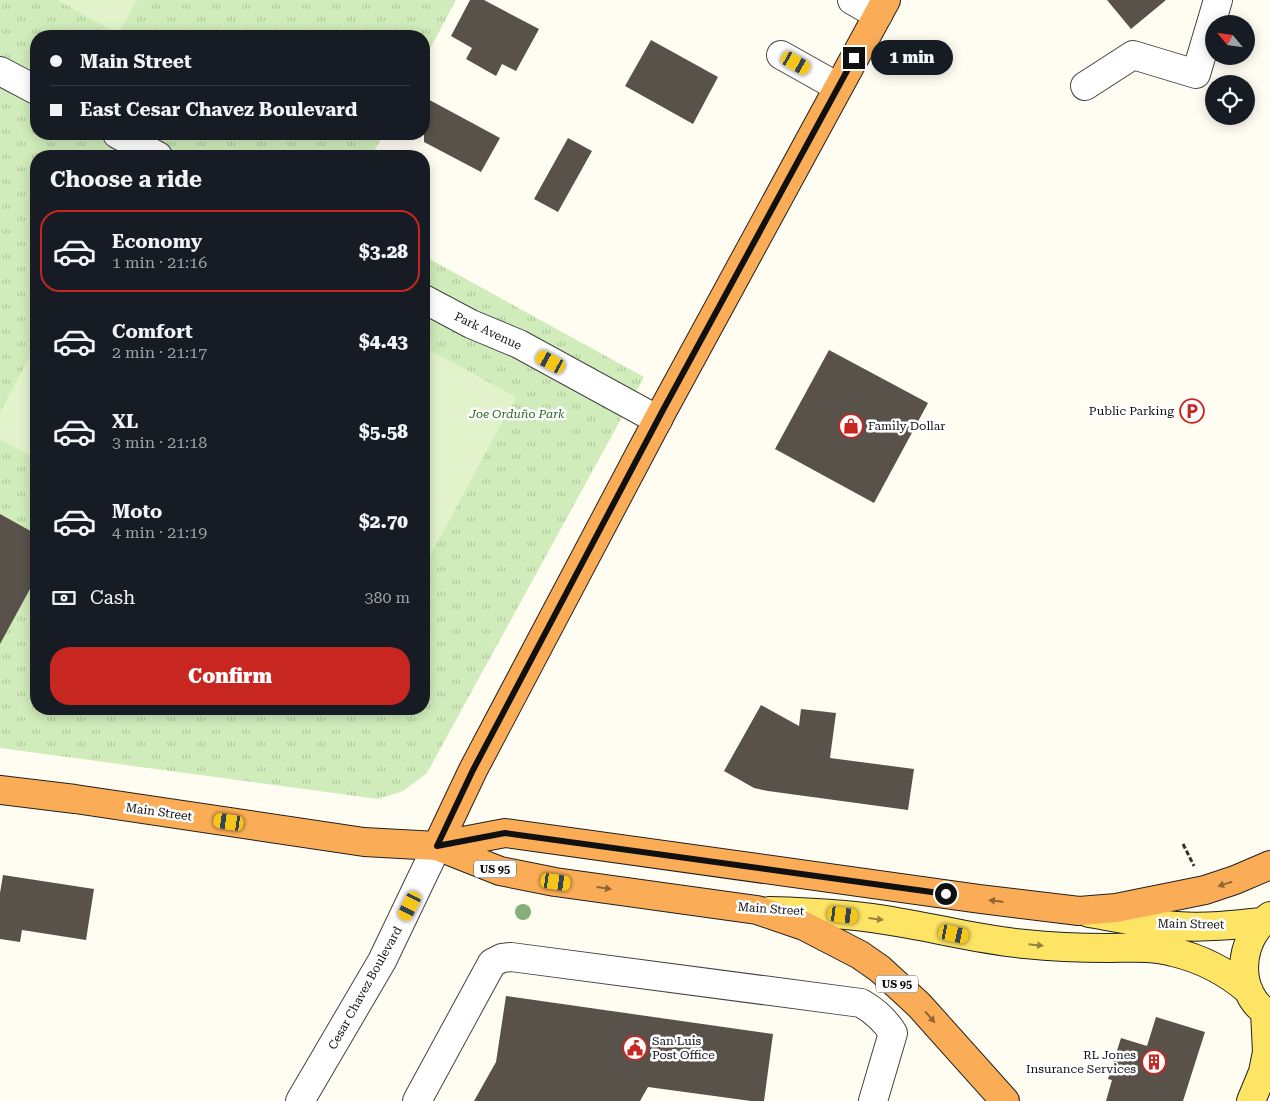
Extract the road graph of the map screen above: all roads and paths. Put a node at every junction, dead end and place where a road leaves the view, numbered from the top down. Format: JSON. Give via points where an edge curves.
{"nodes":[{"id":1,"x":852,"y":0,"type":"edge"},
{"id":2,"x":1218,"y":0,"type":"edge"},
{"id":3,"x":882,"y":7,"type":"edge"},
{"id":4,"x":781,"y":56,"type":"dead end"},
{"id":5,"x":0,"y":71,"type":"edge"},
{"id":6,"x":1085,"y":86,"type":"dead end"},
{"id":7,"x":30,"y":87,"type":"edge"},
{"id":8,"x":838,"y":87,"type":"junction"},
{"id":9,"x":128,"y":140,"type":"edge"},
{"id":10,"x":147,"y":150,"type":"edge"},
{"id":11,"x":430,"y":302,"type":"edge"},
{"id":12,"x":658,"y":420,"type":"junction"},
{"id":13,"x":0,"y":790,"type":"edge"},
{"id":14,"x":1184,"y":844,"type":"dead end"},
{"id":15,"x":437,"y":846,"type":"junction"},
{"id":16,"x":1270,"y":865,"type":"edge"},
{"id":17,"x":1197,"y":871,"type":"dead end"},
{"id":18,"x":757,"y":910,"type":"junction"},
{"id":19,"x":1079,"y":911,"type":"junction"},
{"id":20,"x":1266,"y":919,"type":"edge"},
{"id":21,"x":1262,"y":1006,"type":"edge"},
{"id":22,"x":300,"y":1101,"type":"edge"},
{"id":23,"x":417,"y":1101,"type":"edge"},
{"id":24,"x":873,"y":1101,"type":"edge"},
{"id":25,"x":1005,"y":1101,"type":"edge"},
{"id":26,"x":1251,"y":1101,"type":"edge"}],
"edges":[{"from":1,"to":3,"type":"street"},
{"from":2,"to":6,"type":"street","via":[[1196,74],[1133,55]]},
{"from":3,"to":8,"type":"highway"},
{"from":4,"to":8,"type":"street"},
{"from":5,"to":7,"type":"street"},
{"from":8,"to":12,"type":"highway"},
{"from":9,"to":10,"type":"street"},
{"from":11,"to":12,"type":"street","name":"Park Avenue","via":[[519,344]]},
{"from":12,"to":15,"type":"highway","via":[[473,770]]},
{"from":13,"to":15,"type":"highway","name":"Main Street","number":"US 95","via":[[364,842]]},
{"from":14,"to":17,"type":"path"},
{"from":15,"to":18,"type":"highway","name":"Main Street","number":"US 95","one_way":true,"via":[[500,871]]},
{"from":19,"to":15,"type":"highway","name":"Main Street","number":"US 95","one_way":true,"via":[[505,833]]},
{"from":15,"to":22,"type":"street","name":"Cesar Chavez Boulevard","via":[[382,961]]},
{"from":16,"to":19,"type":"highway","number":"US 95","one_way":true,"via":[[1205,890],[1116,908]]},
{"from":18,"to":21,"type":"main road","name":"Main Street","number":"US 95","one_way":true,"via":[[834,914],[994,941],[1061,948],[1170,951],[1218,968],[1233,977]]},
{"from":18,"to":25,"type":"highway","number":"US 95","one_way":true,"via":[[804,926],[880,969],[919,1005]]},
{"from":19,"to":20,"type":"main road","name":"Main Street","number":"US 95","via":[[1179,926],[1236,924]]},
{"from":20,"to":21,"type":"main road","via":[[1252,936],[1244,961],[1245,977]]},
{"from":21,"to":26,"type":"main road","via":[[1268,1052]]},
{"from":23,"to":24,"type":"street","via":[[492,963],[511,957],[862,1003],[874,1011],[892,1033]]}]}
